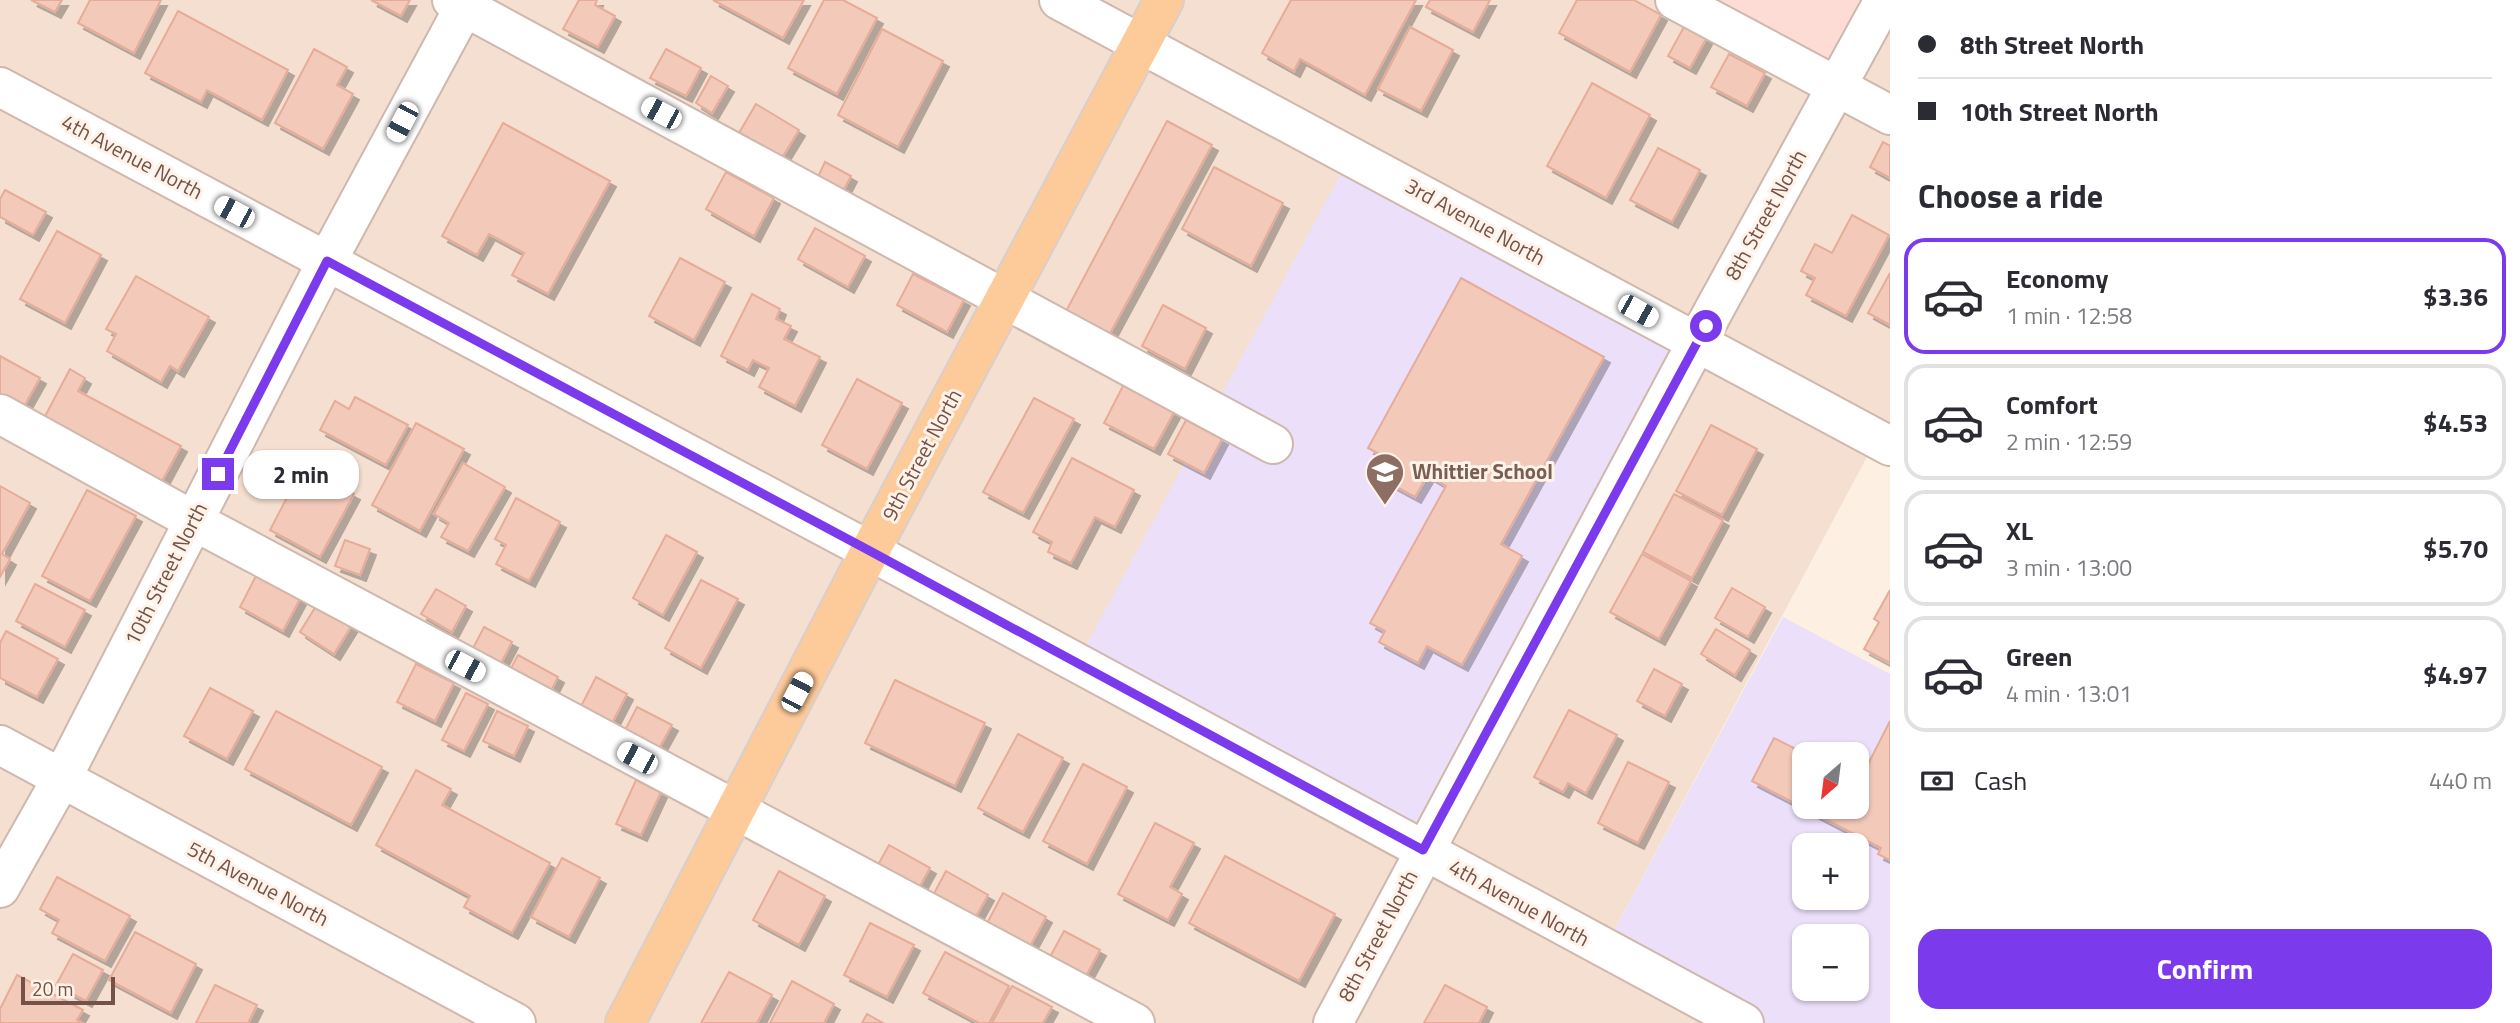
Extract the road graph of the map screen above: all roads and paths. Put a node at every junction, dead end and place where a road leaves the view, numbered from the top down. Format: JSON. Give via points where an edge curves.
{"nodes":[{"id":1,"x":1059,"y":0,"type":"edge"},
{"id":2,"x":1164,"y":0,"type":"edge"},
{"id":3,"x":1675,"y":0,"type":"edge"},
{"id":4,"x":1884,"y":0,"type":"edge"},
{"id":5,"x":461,"y":2,"type":"edge"},
{"id":6,"x":1140,"y":44,"type":"junction"},
{"id":7,"x":1837,"y":86,"type":"junction"},
{"id":8,"x":0,"y":87,"type":"edge"},
{"id":9,"x":1890,"y":115,"type":"edge"},
{"id":10,"x":327,"y":261,"type":"junction"},
{"id":11,"x":1005,"y":298,"type":"junction"},
{"id":12,"x":1697,"y":341,"type":"junction"},
{"id":13,"x":0,"y":414,"type":"edge"},
{"id":14,"x":1273,"y":444,"type":"dead end"},
{"id":15,"x":1890,"y":446,"type":"edge"},
{"id":16,"x":194,"y":521,"type":"junction"},
{"id":17,"x":870,"y":551,"type":"junction"},
{"id":18,"x":0,"y":745,"type":"edge"},
{"id":19,"x":62,"y":778,"type":"junction"},
{"id":20,"x":736,"y":810,"type":"junction"},
{"id":21,"x":1423,"y":850,"type":"junction"},
{"id":22,"x":0,"y":888,"type":"edge"},
{"id":23,"x":516,"y":1023,"type":"edge"},
{"id":24,"x":625,"y":1023,"type":"edge"},
{"id":25,"x":1135,"y":1023,"type":"edge"},
{"id":26,"x":1333,"y":1023,"type":"edge"},
{"id":27,"x":1744,"y":1023,"type":"edge"}],
"edges":[{"from":1,"to":6,"type":"street","name":"3rd Avenue North"},
{"from":2,"to":6,"type":"main road","name":"9th Street North"},
{"from":3,"to":7,"type":"street"},
{"from":4,"to":7,"type":"street","name":"8th Street North"},
{"from":5,"to":10,"type":"street","name":"10th Street North"},
{"from":5,"to":11,"type":"street"},
{"from":6,"to":11,"type":"main road","name":"9th Street North"},
{"from":6,"to":12,"type":"street","name":"3rd Avenue North"},
{"from":7,"to":9,"type":"street"},
{"from":7,"to":12,"type":"street","name":"8th Street North"},
{"from":8,"to":10,"type":"street","name":"4th Avenue North"},
{"from":10,"to":16,"type":"street","name":"10th Street North"},
{"from":10,"to":17,"type":"street","name":"4th Avenue North"},
{"from":11,"to":14,"type":"street"},
{"from":11,"to":17,"type":"main road","name":"9th Street North"},
{"from":12,"to":15,"type":"street","name":"3rd Avenue North"},
{"from":12,"to":21,"type":"street","name":"8th Street North"},
{"from":13,"to":16,"type":"street"},
{"from":16,"to":19,"type":"street","name":"10th Street North"},
{"from":16,"to":20,"type":"street"},
{"from":17,"to":20,"type":"main road","name":"9th Street North"},
{"from":17,"to":21,"type":"street","name":"4th Avenue North"},
{"from":18,"to":19,"type":"street","name":"5th Avenue North"},
{"from":19,"to":22,"type":"street","name":"10th Street North"},
{"from":19,"to":23,"type":"street","name":"5th Avenue North"},
{"from":20,"to":24,"type":"main road","name":"9th Street North"},
{"from":20,"to":25,"type":"street"},
{"from":21,"to":26,"type":"street","name":"8th Street North"},
{"from":21,"to":27,"type":"street","name":"4th Avenue North"}]}
